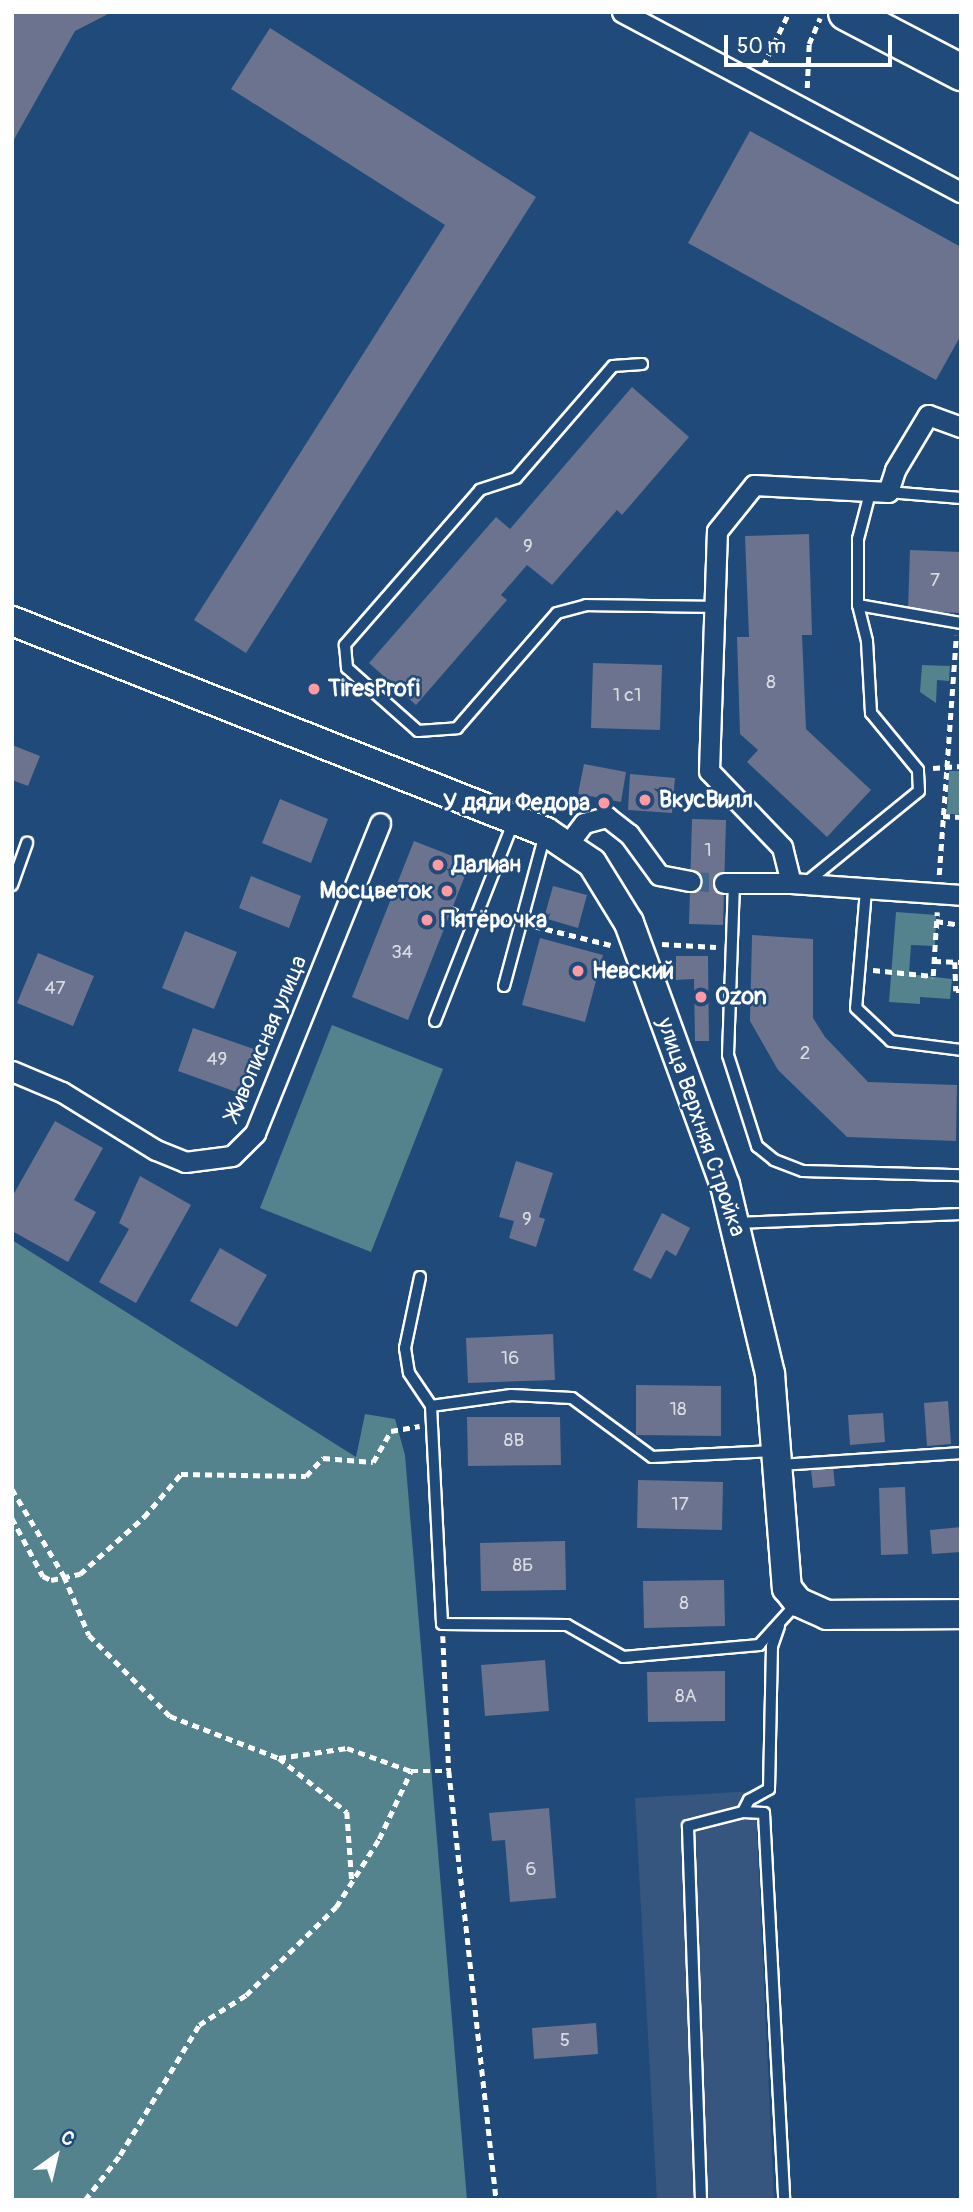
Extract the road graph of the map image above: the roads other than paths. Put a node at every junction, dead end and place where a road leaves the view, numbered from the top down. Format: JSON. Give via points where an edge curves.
{"nodes":[{"id":1,"x":622,"y":12,"type":"edge"},
{"id":2,"x":846,"y":12,"type":"edge"},
{"id":3,"x":961,"y":72,"type":"edge"},
{"id":4,"x":961,"y":192,"type":"edge"},
{"id":5,"x":642,"y":364,"type":"dead end"},
{"id":6,"x":961,"y":427,"type":"edge"},
{"id":7,"x":879,"y":492,"type":"junction"},
{"id":8,"x":961,"y":498,"type":"edge"},
{"id":9,"x":859,"y":605,"type":"junction"},
{"id":10,"x":715,"y":607,"type":"junction"},
{"id":11,"x":12,"y":621,"type":"edge"},
{"id":12,"x":959,"y":623,"type":"edge"},
{"id":13,"x":515,"y":819,"type":"junction"},
{"id":14,"x":380,"y":822,"type":"dead end"},
{"id":15,"x":557,"y":838,"type":"junction"},
{"id":16,"x":27,"y":843,"type":"dead end"},
{"id":17,"x":690,"y":881,"type":"tunnel mouth"},
{"id":18,"x":729,"y":883,"type":"joint"},
{"id":19,"x":797,"y":883,"type":"junction"},
{"id":20,"x":12,"y":885,"type":"edge"},
{"id":21,"x":866,"y":890,"type":"junction"},
{"id":22,"x":961,"y":895,"type":"edge"},
{"id":23,"x":504,"y":986,"type":"dead end"},
{"id":24,"x":435,"y":1021,"type":"dead end"},
{"id":25,"x":961,"y":1050,"type":"edge"},
{"id":26,"x":12,"y":1071,"type":"edge"},
{"id":27,"x":961,"y":1175,"type":"edge"},
{"id":28,"x":961,"y":1214,"type":"edge"},
{"id":29,"x":735,"y":1223,"type":"junction"},
{"id":30,"x":420,"y":1277,"type":"dead end"},
{"id":31,"x":431,"y":1406,"type":"junction"},
{"id":32,"x":961,"y":1453,"type":"edge"},
{"id":33,"x":776,"y":1458,"type":"junction"},
{"id":34,"x":790,"y":1610,"type":"junction"},
{"id":35,"x":961,"y":1614,"type":"edge"},
{"id":36,"x":743,"y":1812,"type":"junction"},
{"id":37,"x":701,"y":2200,"type":"edge"},
{"id":38,"x":784,"y":2200,"type":"edge"}],
"edges":[{"from":1,"to":4,"type":"street"},
{"from":2,"to":3,"type":"highway"},
{"from":5,"to":10,"type":"lane","via":[[613,366],[516,478],[480,490],[345,645],[346,668],[418,731],[457,728],[557,613],[586,605]]},
{"from":6,"to":7,"type":"street","via":[[928,415]]},
{"from":7,"to":8,"type":"lane"},
{"from":7,"to":9,"type":"lane","via":[[858,539]]},
{"from":7,"to":10,"type":"street","via":[[754,485],[717,531]]},
{"from":9,"to":12,"type":"lane"},
{"from":9,"to":19,"type":"lane","via":[[867,641],[871,713],[918,770],[919,791]]},
{"from":10,"to":19,"type":"street","via":[[709,771],[782,847]]},
{"from":11,"to":13,"type":"street","name":"улица Верхняя Стройка"},
{"from":13,"to":15,"type":"street","name":"улица Верхняя Стройка"},
{"from":13,"to":24,"type":"lane"},
{"from":14,"to":26,"type":"street","name":"Живописная улица","via":[[255,1133],[232,1156],[185,1162],[156,1150],[62,1092]]},
{"from":15,"to":17,"type":"street","via":[[607,817],[629,834],[659,875]]},
{"from":15,"to":23,"type":"lane"},
{"from":15,"to":29,"type":"street","name":"улица Верхняя Стройка","via":[[592,863],[637,945]]},
{"from":16,"to":20,"type":"lane"},
{"from":18,"to":19,"type":"street"},
{"from":18,"to":27,"type":"lane","via":[[729,1055],[757,1146],[774,1160],[803,1171]]},
{"from":19,"to":21,"type":"street"},
{"from":21,"to":22,"type":"street"},
{"from":21,"to":25,"type":"lane","via":[[856,1008],[891,1041]]},
{"from":28,"to":29,"type":"lane"},
{"from":29,"to":33,"type":"street","name":"улица Верхняя Стройка","via":[[770,1374]]},
{"from":30,"to":31,"type":"lane","via":[[405,1348],[409,1373]]},
{"from":31,"to":33,"type":"lane","via":[[511,1395],[572,1398],[652,1457]]},
{"from":31,"to":34,"type":"lane","via":[[442,1624],[567,1625],[624,1657],[759,1645]]},
{"from":32,"to":33,"type":"lane"},
{"from":33,"to":34,"type":"street","name":"улица Верхняя Стройка","via":[[783,1573]]},
{"from":34,"to":35,"type":"street","via":[[846,1618]]},
{"from":34,"to":36,"type":"lane","via":[[772,1646],[769,1789],[749,1800]]},
{"from":36,"to":37,"type":"lane","via":[[688,1826]]},
{"from":36,"to":38,"type":"lane","via":[[764,1813]]}]}
